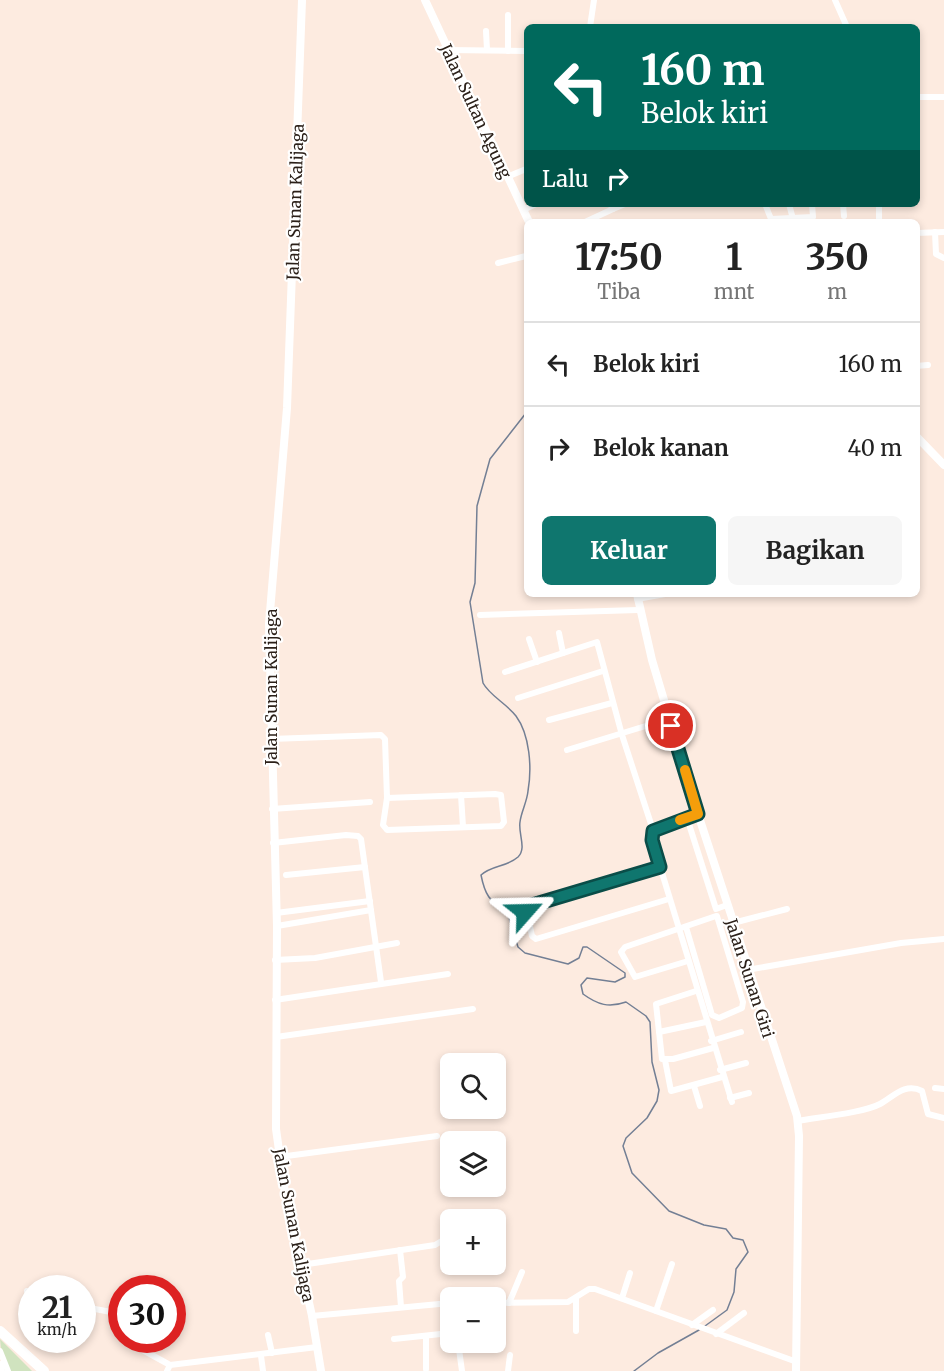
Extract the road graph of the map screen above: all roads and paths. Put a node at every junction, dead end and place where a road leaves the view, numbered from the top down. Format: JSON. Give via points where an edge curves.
{"nodes":[{"id":1,"x":302,"y":0,"type":"edge"},
{"id":2,"x":425,"y":0,"type":"edge"},
{"id":3,"x":594,"y":0,"type":"edge"},
{"id":4,"x":835,"y":0,"type":"edge"},
{"id":5,"x":508,"y":15,"type":"dead end"},
{"id":6,"x":590,"y":24,"type":"edge"},
{"id":7,"x":846,"y":24,"type":"edge"},
{"id":8,"x":486,"y":31,"type":"dead end"},
{"id":9,"x":447,"y":50,"type":"junction"},
{"id":10,"x":487,"y":50,"type":"junction"},
{"id":11,"x":508,"y":51,"type":"junction"},
{"id":12,"x":524,"y":51,"type":"edge"},
{"id":13,"x":920,"y":97,"type":"edge"},
{"id":14,"x":944,"y":97,"type":"edge"},
{"id":15,"x":524,"y":170,"type":"edge"},
{"id":16,"x":507,"y":177,"type":"junction"},
{"id":17,"x":530,"y":207,"type":"edge"},
{"id":18,"x":611,"y":207,"type":"edge"},
{"id":19,"x":766,"y":207,"type":"edge"},
{"id":20,"x":790,"y":207,"type":"edge"},
{"id":21,"x":843,"y":207,"type":"edge"},
{"id":22,"x":523,"y":210,"type":"junction"},
{"id":23,"x":844,"y":216,"type":"dead end"},
{"id":24,"x":528,"y":219,"type":"edge"},
{"id":25,"x":590,"y":219,"type":"edge"},
{"id":26,"x":793,"y":219,"type":"junction"},
{"id":27,"x":812,"y":219,"type":"edge"},
{"id":28,"x":935,"y":232,"type":"junction"},
{"id":29,"x":944,"y":232,"type":"edge"},
{"id":30,"x":920,"y":233,"type":"edge"},
{"id":31,"x":524,"y":256,"type":"edge"},
{"id":32,"x":944,"y":258,"type":"edge"},
{"id":33,"x":498,"y":263,"type":"dead end"},
{"id":34,"x":928,"y":365,"type":"dead end"},
{"id":35,"x":920,"y":366,"type":"edge"},
{"id":36,"x":920,"y":440,"type":"edge"},
{"id":37,"x":944,"y":465,"type":"edge"},
{"id":38,"x":637,"y":597,"type":"edge"},
{"id":39,"x":638,"y":610,"type":"junction"},
{"id":40,"x":480,"y":615,"type":"dead end"},
{"id":41,"x":559,"y":633,"type":"dead end"},
{"id":42,"x":529,"y":639,"type":"dead end"},
{"id":43,"x":563,"y":653,"type":"junction"},
{"id":44,"x":537,"y":662,"type":"junction"},
{"id":45,"x":603,"y":671,"type":"junction"},
{"id":46,"x":505,"y":672,"type":"dead end"},
{"id":47,"x":518,"y":698,"type":"dead end"},
{"id":48,"x":612,"y":703,"type":"junction"},
{"id":49,"x":549,"y":720,"type":"dead end"},
{"id":50,"x":662,"y":721,"type":"dead end"},
{"id":51,"x":622,"y":735,"type":"junction"},
{"id":52,"x":271,"y":739,"type":"junction"},
{"id":53,"x":567,"y":750,"type":"dead end"},
{"id":54,"x":461,"y":795,"type":"junction"},
{"id":55,"x":387,"y":798,"type":"junction"},
{"id":56,"x":370,"y":802,"type":"dead end"},
{"id":57,"x":272,"y":808,"type":"junction"},
{"id":58,"x":698,"y":814,"type":"junction"},
{"id":59,"x":687,"y":818,"type":"junction"},
{"id":60,"x":463,"y":827,"type":"junction"},
{"id":61,"x":653,"y":831,"type":"junction"},
{"id":62,"x":273,"y":843,"type":"junction"},
{"id":63,"x":365,"y":867,"type":"junction"},
{"id":64,"x":660,"y":867,"type":"junction"},
{"id":65,"x":286,"y":875,"type":"dead end"},
{"id":66,"x":669,"y":899,"type":"junction"},
{"id":67,"x":370,"y":901,"type":"junction"},
{"id":68,"x":341,"y":904,"type":"junction"},
{"id":69,"x":727,"y":905,"type":"junction"},
{"id":70,"x":313,"y":908,"type":"junction"},
{"id":71,"x":787,"y":909,"type":"dead end"},
{"id":72,"x":371,"y":910,"type":"junction"},
{"id":73,"x":276,"y":913,"type":"junction"},
{"id":74,"x":342,"y":915,"type":"junction"},
{"id":75,"x":315,"y":919,"type":"junction"},
{"id":76,"x":733,"y":923,"type":"junction"},
{"id":77,"x":277,"y":926,"type":"junction"},
{"id":78,"x":686,"y":927,"type":"junction"},
{"id":79,"x":678,"y":930,"type":"junction"},
{"id":80,"x":944,"y":939,"type":"edge"},
{"id":81,"x":397,"y":943,"type":"dead end"},
{"id":82,"x":375,"y":947,"type":"junction"},
{"id":83,"x":275,"y":960,"type":"junction"},
{"id":84,"x":688,"y":961,"type":"junction"},
{"id":85,"x":747,"y":970,"type":"junction"},
{"id":86,"x":448,"y":974,"type":"dead end"},
{"id":87,"x":381,"y":982,"type":"junction"},
{"id":88,"x":696,"y":991,"type":"junction"},
{"id":89,"x":275,"y":1000,"type":"junction"},
{"id":90,"x":473,"y":1009,"type":"dead end"},
{"id":91,"x":706,"y":1022,"type":"junction"},
{"id":92,"x":659,"y":1032,"type":"junction"},
{"id":93,"x":741,"y":1032,"type":"dead end"},
{"id":94,"x":276,"y":1037,"type":"junction"},
{"id":95,"x":712,"y":1044,"type":"junction"},
{"id":96,"x":665,"y":1060,"type":"junction"},
{"id":97,"x":746,"y":1063,"type":"dead end"},
{"id":98,"x":721,"y":1074,"type":"junction"},
{"id":99,"x":694,"y":1086,"type":"junction"},
{"id":100,"x":934,"y":1088,"type":"dead end"},
{"id":101,"x":944,"y":1089,"type":"edge"},
{"id":102,"x":749,"y":1093,"type":"dead end"},
{"id":103,"x":700,"y":1106,"type":"dead end"},
{"id":104,"x":944,"y":1118,"type":"edge"},
{"id":105,"x":797,"y":1121,"type":"junction"},
{"id":106,"x":437,"y":1136,"type":"dead end"},
{"id":107,"x":279,"y":1158,"type":"junction"},
{"id":108,"x":440,"y":1242,"type":"edge"},
{"id":109,"x":400,"y":1250,"type":"junction"},
{"id":110,"x":672,"y":1264,"type":"dead end"},
{"id":111,"x":301,"y":1265,"type":"junction"},
{"id":112,"x":522,"y":1272,"type":"dead end"},
{"id":113,"x":630,"y":1273,"type":"dead end"},
{"id":114,"x":576,"y":1298,"type":"junction"},
{"id":115,"x":622,"y":1298,"type":"junction"},
{"id":116,"x":509,"y":1303,"type":"joint"},
{"id":117,"x":440,"y":1304,"type":"edge"},
{"id":118,"x":401,"y":1307,"type":"junction"},
{"id":119,"x":713,"y":1310,"type":"dead end"},
{"id":120,"x":656,"y":1311,"type":"junction"},
{"id":121,"x":744,"y":1313,"type":"dead end"},
{"id":122,"x":312,"y":1316,"type":"junction"},
{"id":123,"x":694,"y":1325,"type":"junction"},
{"id":124,"x":0,"y":1331,"type":"edge"},
{"id":125,"x":576,"y":1331,"type":"dead end"},
{"id":126,"x":440,"y":1334,"type":"edge"},
{"id":127,"x":716,"y":1334,"type":"junction"},
{"id":128,"x":268,"y":1335,"type":"dead end"},
{"id":129,"x":426,"y":1336,"type":"junction"},
{"id":130,"x":394,"y":1340,"type":"dead end"},
{"id":131,"x":317,"y":1347,"type":"junction"},
{"id":132,"x":0,"y":1351,"type":"edge"},
{"id":133,"x":146,"y":1353,"type":"edge"},
{"id":134,"x":272,"y":1353,"type":"junction"},
{"id":135,"x":460,"y":1353,"type":"edge"},
{"id":136,"x":510,"y":1355,"type":"dead end"},
{"id":137,"x":261,"y":1356,"type":"junction"},
{"id":138,"x":0,"y":1364,"type":"edge"},
{"id":139,"x":797,"y":1367,"type":"edge"},
{"id":140,"x":169,"y":1368,"type":"edge"},
{"id":141,"x":426,"y":1369,"type":"dead end"},
{"id":142,"x":2,"y":1371,"type":"edge"},
{"id":143,"x":8,"y":1371,"type":"edge"},
{"id":144,"x":44,"y":1371,"type":"edge"},
{"id":145,"x":263,"y":1371,"type":"edge"},
{"id":146,"x":321,"y":1371,"type":"edge"},
{"id":147,"x":462,"y":1371,"type":"edge"},
{"id":148,"x":508,"y":1371,"type":"edge"}],
"edges":[{"from":1,"to":52,"type":"street","name":"Jalan Sunan Kalijaga","via":[[287,408],[269,624]]},
{"from":2,"to":9,"type":"street","name":"Jalan Sultan Agung"},
{"from":3,"to":6,"type":"street"},
{"from":4,"to":7,"type":"street"},
{"from":5,"to":11,"type":"street"},
{"from":8,"to":10,"type":"street"},
{"from":9,"to":10,"type":"street"},
{"from":9,"to":16,"type":"street","name":"Jalan Sultan Agung"},
{"from":10,"to":11,"type":"street"},
{"from":11,"to":12,"type":"street"},
{"from":13,"to":14,"type":"street"},
{"from":15,"to":16,"type":"street"},
{"from":16,"to":22,"type":"street","name":"Jalan Sultan Agung"},
{"from":17,"to":22,"type":"street"},
{"from":18,"to":25,"type":"street"},
{"from":19,"to":26,"type":"street","via":[[769,218]]},
{"from":20,"to":26,"type":"street"},
{"from":21,"to":23,"type":"street"},
{"from":22,"to":24,"type":"street","name":"Jalan Sultan Agung"},
{"from":26,"to":27,"type":"street"},
{"from":28,"to":29,"type":"street"},
{"from":28,"to":30,"type":"street"},
{"from":28,"to":32,"type":"street","via":[[936,254]]},
{"from":31,"to":33,"type":"street"},
{"from":34,"to":35,"type":"street"},
{"from":36,"to":37,"type":"street"},
{"from":38,"to":39,"type":"street","name":"Jalan Sunan Giri"},
{"from":39,"to":40,"type":"street"},
{"from":39,"to":58,"type":"street","name":"Jalan Sunan Giri"},
{"from":41,"to":43,"type":"street"},
{"from":42,"to":44,"type":"street"},
{"from":43,"to":44,"type":"street"},
{"from":43,"to":45,"type":"street","via":[[597,642]]},
{"from":44,"to":46,"type":"street"},
{"from":45,"to":47,"type":"street"},
{"from":45,"to":48,"type":"street"},
{"from":48,"to":49,"type":"street"},
{"from":48,"to":51,"type":"street"},
{"from":50,"to":51,"type":"street"},
{"from":51,"to":53,"type":"street"},
{"from":51,"to":61,"type":"street"},
{"from":52,"to":55,"type":"street","via":[[381,735],[385,739]]},
{"from":52,"to":57,"type":"street","name":"Jalan Sunan Kalijaga"},
{"from":54,"to":55,"type":"street"},
{"from":54,"to":60,"type":"street"},
{"from":54,"to":60,"type":"street","via":[[495,794],[503,800],[501,826]]},
{"from":55,"to":60,"type":"street","via":[[383,825],[387,831]]},
{"from":56,"to":57,"type":"street"},
{"from":57,"to":62,"type":"street","name":"Jalan Sunan Kalijaga"},
{"from":58,"to":59,"type":"street"},
{"from":58,"to":69,"type":"street","name":"Jalan Sunan Giri"},
{"from":59,"to":61,"type":"street"},
{"from":59,"to":69,"type":"street","via":[[716,909]]},
{"from":61,"to":64,"type":"street"},
{"from":62,"to":63,"type":"street","via":[[358,836],[362,839]]},
{"from":62,"to":73,"type":"street","name":"Jalan Sunan Kalijaga"},
{"from":63,"to":65,"type":"street"},
{"from":63,"to":67,"type":"street"},
{"from":64,"to":66,"type":"street"},
{"from":64,"to":66,"type":"street","via":[[526,907],[532,936],[546,937]]},
{"from":66,"to":79,"type":"street"},
{"from":67,"to":68,"type":"street"},
{"from":67,"to":72,"type":"street"},
{"from":68,"to":70,"type":"street"},
{"from":68,"to":74,"type":"street"},
{"from":69,"to":76,"type":"street","name":"Jalan Sunan Giri"},
{"from":70,"to":73,"type":"street"},
{"from":70,"to":75,"type":"street"},
{"from":71,"to":76,"type":"street"},
{"from":72,"to":74,"type":"street"},
{"from":72,"to":82,"type":"street"},
{"from":73,"to":77,"type":"street","name":"Jalan Sunan Kalijaga"},
{"from":74,"to":75,"type":"street"},
{"from":75,"to":77,"type":"street"},
{"from":76,"to":85,"type":"street","name":"Jalan Sunan Giri"},
{"from":77,"to":83,"type":"street","name":"Jalan Sunan Kalijaga"},
{"from":78,"to":78,"type":"street","via":[[717,917],[742,1002],[739,1010],[716,1018],[711,1015]]},
{"from":78,"to":79,"type":"street"},
{"from":79,"to":84,"type":"street"},
{"from":79,"to":84,"type":"street","via":[[625,947],[622,955],[635,976]]},
{"from":80,"to":85,"type":"street"},
{"from":81,"to":82,"type":"street"},
{"from":82,"to":83,"type":"street","via":[[315,958]]},
{"from":82,"to":87,"type":"street"},
{"from":83,"to":89,"type":"street","name":"Jalan Sunan Kalijaga"},
{"from":84,"to":88,"type":"street"},
{"from":85,"to":105,"type":"street","name":"Jalan Sunan Giri"},
{"from":86,"to":87,"type":"street"},
{"from":87,"to":89,"type":"street"},
{"from":88,"to":91,"type":"street"},
{"from":88,"to":92,"type":"street","via":[[656,1004]]},
{"from":89,"to":94,"type":"street","name":"Jalan Sunan Kalijaga"},
{"from":90,"to":94,"type":"street"},
{"from":91,"to":92,"type":"street"},
{"from":91,"to":95,"type":"street"},
{"from":92,"to":96,"type":"street"},
{"from":93,"to":95,"type":"street"},
{"from":94,"to":107,"type":"street","name":"Jalan Sunan Kalijaga"},
{"from":95,"to":96,"type":"street"},
{"from":95,"to":98,"type":"street"},
{"from":96,"to":99,"type":"street","via":[[669,1089]]},
{"from":97,"to":98,"type":"street"},
{"from":98,"to":99,"type":"street"},
{"from":98,"to":102,"type":"street","via":[[731,1100]]},
{"from":99,"to":103,"type":"street"},
{"from":100,"to":101,"type":"street"},
{"from":104,"to":105,"type":"street","via":[[928,1114],[922,1091],[911,1088],[874,1106]]},
{"from":105,"to":139,"type":"street","name":"Jalan Sunan Giri"},
{"from":106,"to":107,"type":"street"},
{"from":107,"to":111,"type":"street","name":"Jalan Sunan Kalijaga"},
{"from":108,"to":109,"type":"street"},
{"from":109,"to":111,"type":"street"},
{"from":109,"to":118,"type":"street"},
{"from":110,"to":120,"type":"street"},
{"from":111,"to":122,"type":"street","name":"Jalan Sunan Kalijaga"},
{"from":112,"to":116,"type":"street"},
{"from":113,"to":115,"type":"street"},
{"from":114,"to":115,"type":"street","via":[[595,1289]]},
{"from":114,"to":116,"type":"street","via":[[568,1302]]},
{"from":114,"to":125,"type":"street"},
{"from":115,"to":120,"type":"street"},
{"from":117,"to":118,"type":"street"},
{"from":118,"to":122,"type":"street"},
{"from":119,"to":123,"type":"street"},
{"from":120,"to":123,"type":"street"},
{"from":121,"to":127,"type":"street"},
{"from":122,"to":131,"type":"street","name":"Jalan Sunan Kalijaga"},
{"from":123,"to":127,"type":"street"},
{"from":124,"to":144,"type":"highway"},
{"from":126,"to":129,"type":"street"},
{"from":127,"to":139,"type":"street"},
{"from":128,"to":134,"type":"street"},
{"from":129,"to":130,"type":"street"},
{"from":129,"to":141,"type":"street"},
{"from":131,"to":134,"type":"street"},
{"from":131,"to":146,"type":"street","name":"Jalan Sunan Kalijaga"},
{"from":132,"to":143,"type":"street"},
{"from":133,"to":140,"type":"street"},
{"from":134,"to":137,"type":"street"},
{"from":135,"to":147,"type":"street"},
{"from":136,"to":148,"type":"street"},
{"from":137,"to":140,"type":"street"},
{"from":137,"to":145,"type":"street"},
{"from":138,"to":142,"type":"street"}]}
